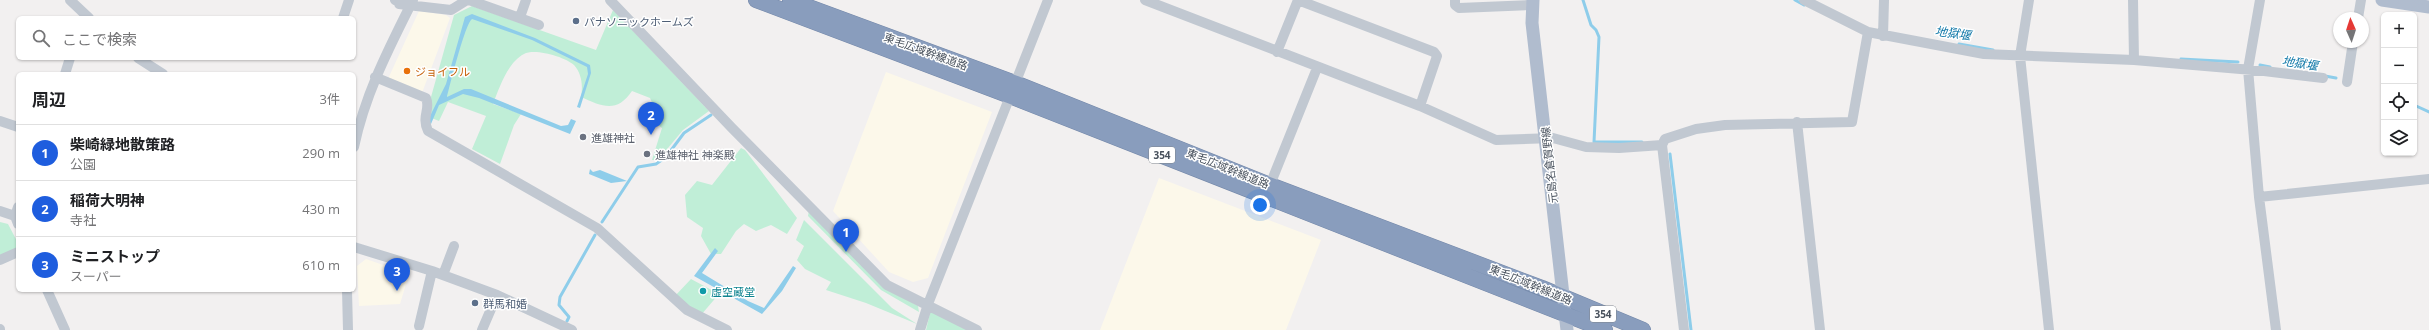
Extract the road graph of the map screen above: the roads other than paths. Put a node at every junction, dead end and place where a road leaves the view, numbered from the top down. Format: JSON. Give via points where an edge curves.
{"nodes":[{"id":1,"x":70,"y":0,"type":"edge"},
{"id":2,"x":349,"y":0,"type":"edge"},
{"id":3,"x":394,"y":0,"type":"edge"},
{"id":4,"x":468,"y":0,"type":"edge"},
{"id":5,"x":526,"y":0,"type":"edge"},
{"id":6,"x":610,"y":0,"type":"edge"},
{"id":7,"x":756,"y":0,"type":"edge"},
{"id":8,"x":1048,"y":0,"type":"edge"},
{"id":9,"x":1145,"y":0,"type":"edge"},
{"id":10,"x":1298,"y":0,"type":"edge"},
{"id":11,"x":1455,"y":0,"type":"edge"},
{"id":12,"x":1804,"y":0,"type":"edge"},
{"id":13,"x":1884,"y":0,"type":"edge"},
{"id":14,"x":2029,"y":0,"type":"edge"},
{"id":15,"x":2133,"y":0,"type":"edge"},
{"id":16,"x":2260,"y":0,"type":"edge"},
{"id":17,"x":2361,"y":0,"type":"edge"},
{"id":18,"x":2382,"y":0,"type":"edge"},
{"id":19,"x":796,"y":1,"type":"edge"},
{"id":20,"x":1532,"y":2,"type":"edge"},
{"id":21,"x":412,"y":3,"type":"edge"},
{"id":22,"x":496,"y":4,"type":"edge"},
{"id":23,"x":2429,"y":7,"type":"edge"},
{"id":24,"x":2359,"y":12,"type":"edge"},
{"id":25,"x":85,"y":16,"type":"edge"},
{"id":26,"x":344,"y":16,"type":"edge"},
{"id":27,"x":520,"y":17,"type":"junction"},
{"id":28,"x":539,"y":25,"type":"dead end"},
{"id":29,"x":1868,"y":32,"type":"junction"},
{"id":30,"x":1883,"y":36,"type":"junction"},
{"id":31,"x":2352,"y":48,"type":"edge"},
{"id":32,"x":1277,"y":52,"type":"junction"},
{"id":33,"x":2020,"y":56,"type":"junction"},
{"id":34,"x":69,"y":60,"type":"edge"},
{"id":35,"x":141,"y":60,"type":"edge"},
{"id":36,"x":2134,"y":60,"type":"junction"},
{"id":37,"x":1318,"y":68,"type":"junction"},
{"id":38,"x":2248,"y":69,"type":"junction"},
{"id":39,"x":66,"y":72,"type":"edge"},
{"id":40,"x":160,"y":72,"type":"edge"},
{"id":41,"x":375,"y":77,"type":"junction"},
{"id":42,"x":2323,"y":78,"type":"dead end"},
{"id":43,"x":2346,"y":82,"type":"dead end"},
{"id":44,"x":1013,"y":90,"type":"junction"},
{"id":45,"x":1420,"y":106,"type":"junction"},
{"id":46,"x":0,"y":121,"type":"edge"},
{"id":47,"x":1798,"y":122,"type":"junction"},
{"id":48,"x":16,"y":126,"type":"edge"},
{"id":49,"x":1546,"y":138,"type":"junction"},
{"id":50,"x":356,"y":140,"type":"edge"},
{"id":51,"x":1662,"y":145,"type":"junction"},
{"id":52,"x":2429,"y":179,"type":"edge"},
{"id":53,"x":1270,"y":184,"type":"junction"},
{"id":54,"x":2260,"y":197,"type":"junction"},
{"id":55,"x":0,"y":211,"type":"edge"},
{"id":56,"x":16,"y":216,"type":"edge"},
{"id":57,"x":454,"y":246,"type":"dead end"},
{"id":58,"x":356,"y":248,"type":"edge"},
{"id":59,"x":16,"y":253,"type":"edge"},
{"id":60,"x":0,"y":260,"type":"edge"},
{"id":61,"x":432,"y":271,"type":"junction"},
{"id":62,"x":443,"y":275,"type":"junction"},
{"id":63,"x":48,"y":292,"type":"edge"},
{"id":64,"x":347,"y":292,"type":"edge"},
{"id":65,"x":497,"y":295,"type":"junction"},
{"id":66,"x":1563,"y":297,"type":"junction"},
{"id":67,"x":928,"y":304,"type":"junction"},
{"id":68,"x":1566,"y":314,"type":"junction"},
{"id":69,"x":419,"y":326,"type":"dead end"},
{"id":70,"x":65,"y":330,"type":"edge"},
{"id":71,"x":348,"y":330,"type":"edge"},
{"id":72,"x":482,"y":330,"type":"edge"},
{"id":73,"x":572,"y":330,"type":"edge"},
{"id":74,"x":727,"y":330,"type":"edge"},
{"id":75,"x":920,"y":330,"type":"edge"},
{"id":76,"x":977,"y":330,"type":"edge"},
{"id":77,"x":1567,"y":330,"type":"edge"},
{"id":78,"x":1605,"y":330,"type":"edge"},
{"id":79,"x":1643,"y":330,"type":"edge"},
{"id":80,"x":1684,"y":330,"type":"edge"},
{"id":81,"x":1820,"y":330,"type":"edge"},
{"id":82,"x":2049,"y":330,"type":"edge"},
{"id":83,"x":2276,"y":330,"type":"edge"}],
"edges":[{"from":1,"to":25,"type":"street"},
{"from":2,"to":26,"type":"street"},
{"from":3,"to":21,"type":"street","via":[[400,2],[399,4]]},
{"from":4,"to":21,"type":"street","via":[[451,10]]},
{"from":4,"to":22,"type":"street"},
{"from":5,"to":27,"type":"street"},
{"from":6,"to":67,"type":"street","via":[[887,285]]},
{"from":7,"to":44,"type":"highway","name":"東毛広域幹線道路","number":"354"},
{"from":8,"to":44,"type":"street"},
{"from":9,"to":32,"type":"street"},
{"from":10,"to":32,"type":"street"},
{"from":10,"to":45,"type":"street","via":[[1434,52],[1437,56]]},
{"from":11,"to":20,"type":"street","via":[[1455,5],[1459,8]]},
{"from":12,"to":29,"type":"street"},
{"from":13,"to":30,"type":"street"},
{"from":14,"to":33,"type":"street"},
{"from":15,"to":36,"type":"street"},
{"from":16,"to":38,"type":"street"},
{"from":17,"to":24,"type":"street"},
{"from":18,"to":23,"type":"main road"},
{"from":19,"to":44,"type":"highway","name":"東毛広域幹線道路","number":"354"},
{"from":20,"to":49,"type":"main road","name":"元島名倉賀野線","via":[[1532,23]]},
{"from":21,"to":41,"type":"street"},
{"from":22,"to":27,"type":"street"},
{"from":27,"to":28,"type":"street"},
{"from":29,"to":30,"type":"street"},
{"from":29,"to":47,"type":"street","via":[[1852,122]]},
{"from":30,"to":33,"type":"street","via":[[1984,54]]},
{"from":31,"to":43,"type":"street"},
{"from":32,"to":37,"type":"street"},
{"from":33,"to":36,"type":"street"},
{"from":33,"to":82,"type":"street"},
{"from":34,"to":39,"type":"street"},
{"from":35,"to":40,"type":"street"},
{"from":36,"to":38,"type":"street"},
{"from":37,"to":45,"type":"street"},
{"from":37,"to":53,"type":"street"},
{"from":38,"to":42,"type":"street"},
{"from":38,"to":54,"type":"street"},
{"from":41,"to":50,"type":"street"},
{"from":41,"to":74,"type":"street","via":[[426,98],[428,102],[424,121],[428,131],[597,228],[681,305]]},
{"from":44,"to":53,"type":"highway","name":"東毛広域幹線道路","number":"354"},
{"from":44,"to":67,"type":"street"},
{"from":44,"to":68,"type":"highway","name":"東毛広域幹線道路","number":"354"},
{"from":45,"to":49,"type":"street","via":[[1496,140]]},
{"from":46,"to":48,"type":"street"},
{"from":47,"to":51,"type":"street","via":[[1696,129],[1665,139]]},
{"from":47,"to":81,"type":"street"},
{"from":49,"to":51,"type":"street","via":[[1586,147]]},
{"from":49,"to":66,"type":"main road","name":"元島名倉賀野線"},
{"from":51,"to":80,"type":"street"},
{"from":52,"to":54,"type":"street"},
{"from":53,"to":66,"type":"highway","name":"東毛広域幹線道路","number":"354"},
{"from":54,"to":83,"type":"street"},
{"from":55,"to":56,"type":"street"},
{"from":57,"to":62,"type":"street"},
{"from":58,"to":61,"type":"street"},
{"from":59,"to":60,"type":"street"},
{"from":61,"to":62,"type":"street"},
{"from":61,"to":69,"type":"street"},
{"from":62,"to":65,"type":"street"},
{"from":63,"to":70,"type":"street"},
{"from":64,"to":71,"type":"street"},
{"from":65,"to":72,"type":"street"},
{"from":65,"to":73,"type":"street"},
{"from":66,"to":68,"type":"main road","name":"元島名倉賀野線"},
{"from":66,"to":79,"type":"highway","name":"東毛広域幹線道路","number":"354"},
{"from":67,"to":75,"type":"street"},
{"from":67,"to":76,"type":"street"},
{"from":68,"to":77,"type":"main road","name":"元島名倉賀野線"},
{"from":68,"to":78,"type":"highway","name":"東毛広域幹線道路","number":"354"}]}
